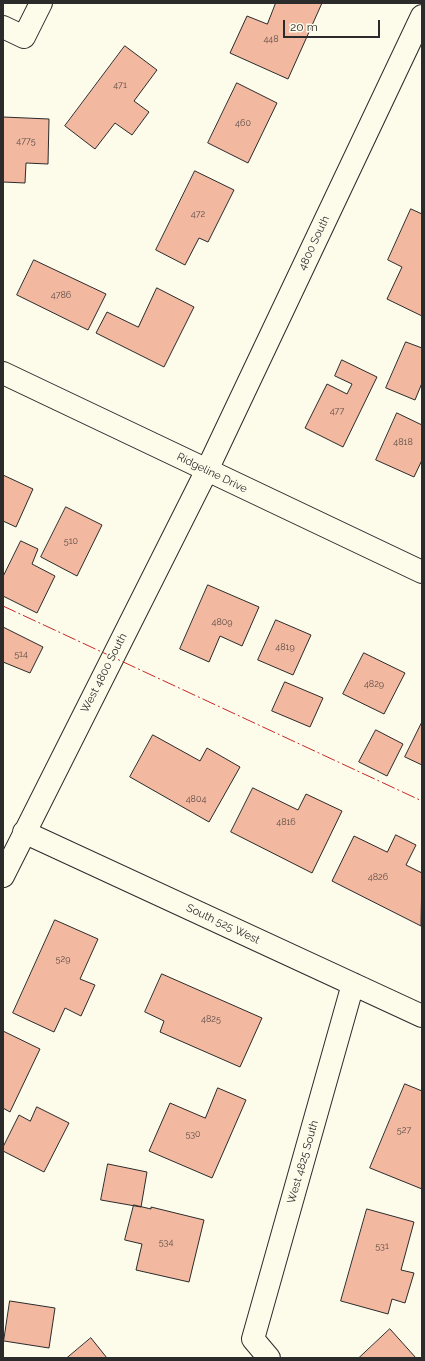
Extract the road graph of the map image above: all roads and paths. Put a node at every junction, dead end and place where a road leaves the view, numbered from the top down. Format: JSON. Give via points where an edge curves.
{"nodes":[{"id":1,"x":41,"y":3,"type":"edge"},
{"id":2,"x":422,"y":16,"type":"edge"},
{"id":3,"x":3,"y":27,"type":"edge"},
{"id":4,"x":3,"y":373,"type":"edge"},
{"id":5,"x":207,"y":470,"type":"junction"},
{"id":6,"x":422,"y":572,"type":"edge"},
{"id":7,"x":24,"y":832,"type":"junction"},
{"id":8,"x":3,"y":876,"type":"edge"},
{"id":9,"x":353,"y":984,"type":"junction"},
{"id":10,"x":422,"y":1016,"type":"edge"},
{"id":11,"x":269,"y":1358,"type":"edge"}],
"edges":[{"from":1,"to":3,"type":"street","via":[[24,37]]},
{"from":2,"to":5,"type":"street","name":"4800 South"},
{"from":4,"to":5,"type":"street","name":"Ridgeline Drive"},
{"from":5,"to":6,"type":"street","name":"Ridgeline Drive"},
{"from":5,"to":7,"type":"street","name":"West 4800 South"},
{"from":7,"to":8,"type":"street","name":"West 4800 South"},
{"from":7,"to":9,"type":"street","name":"South 525 West"},
{"from":9,"to":10,"type":"street","name":"South 525 West"},
{"from":9,"to":11,"type":"street","name":"West 4825 South","via":[[253,1340]]}]}
